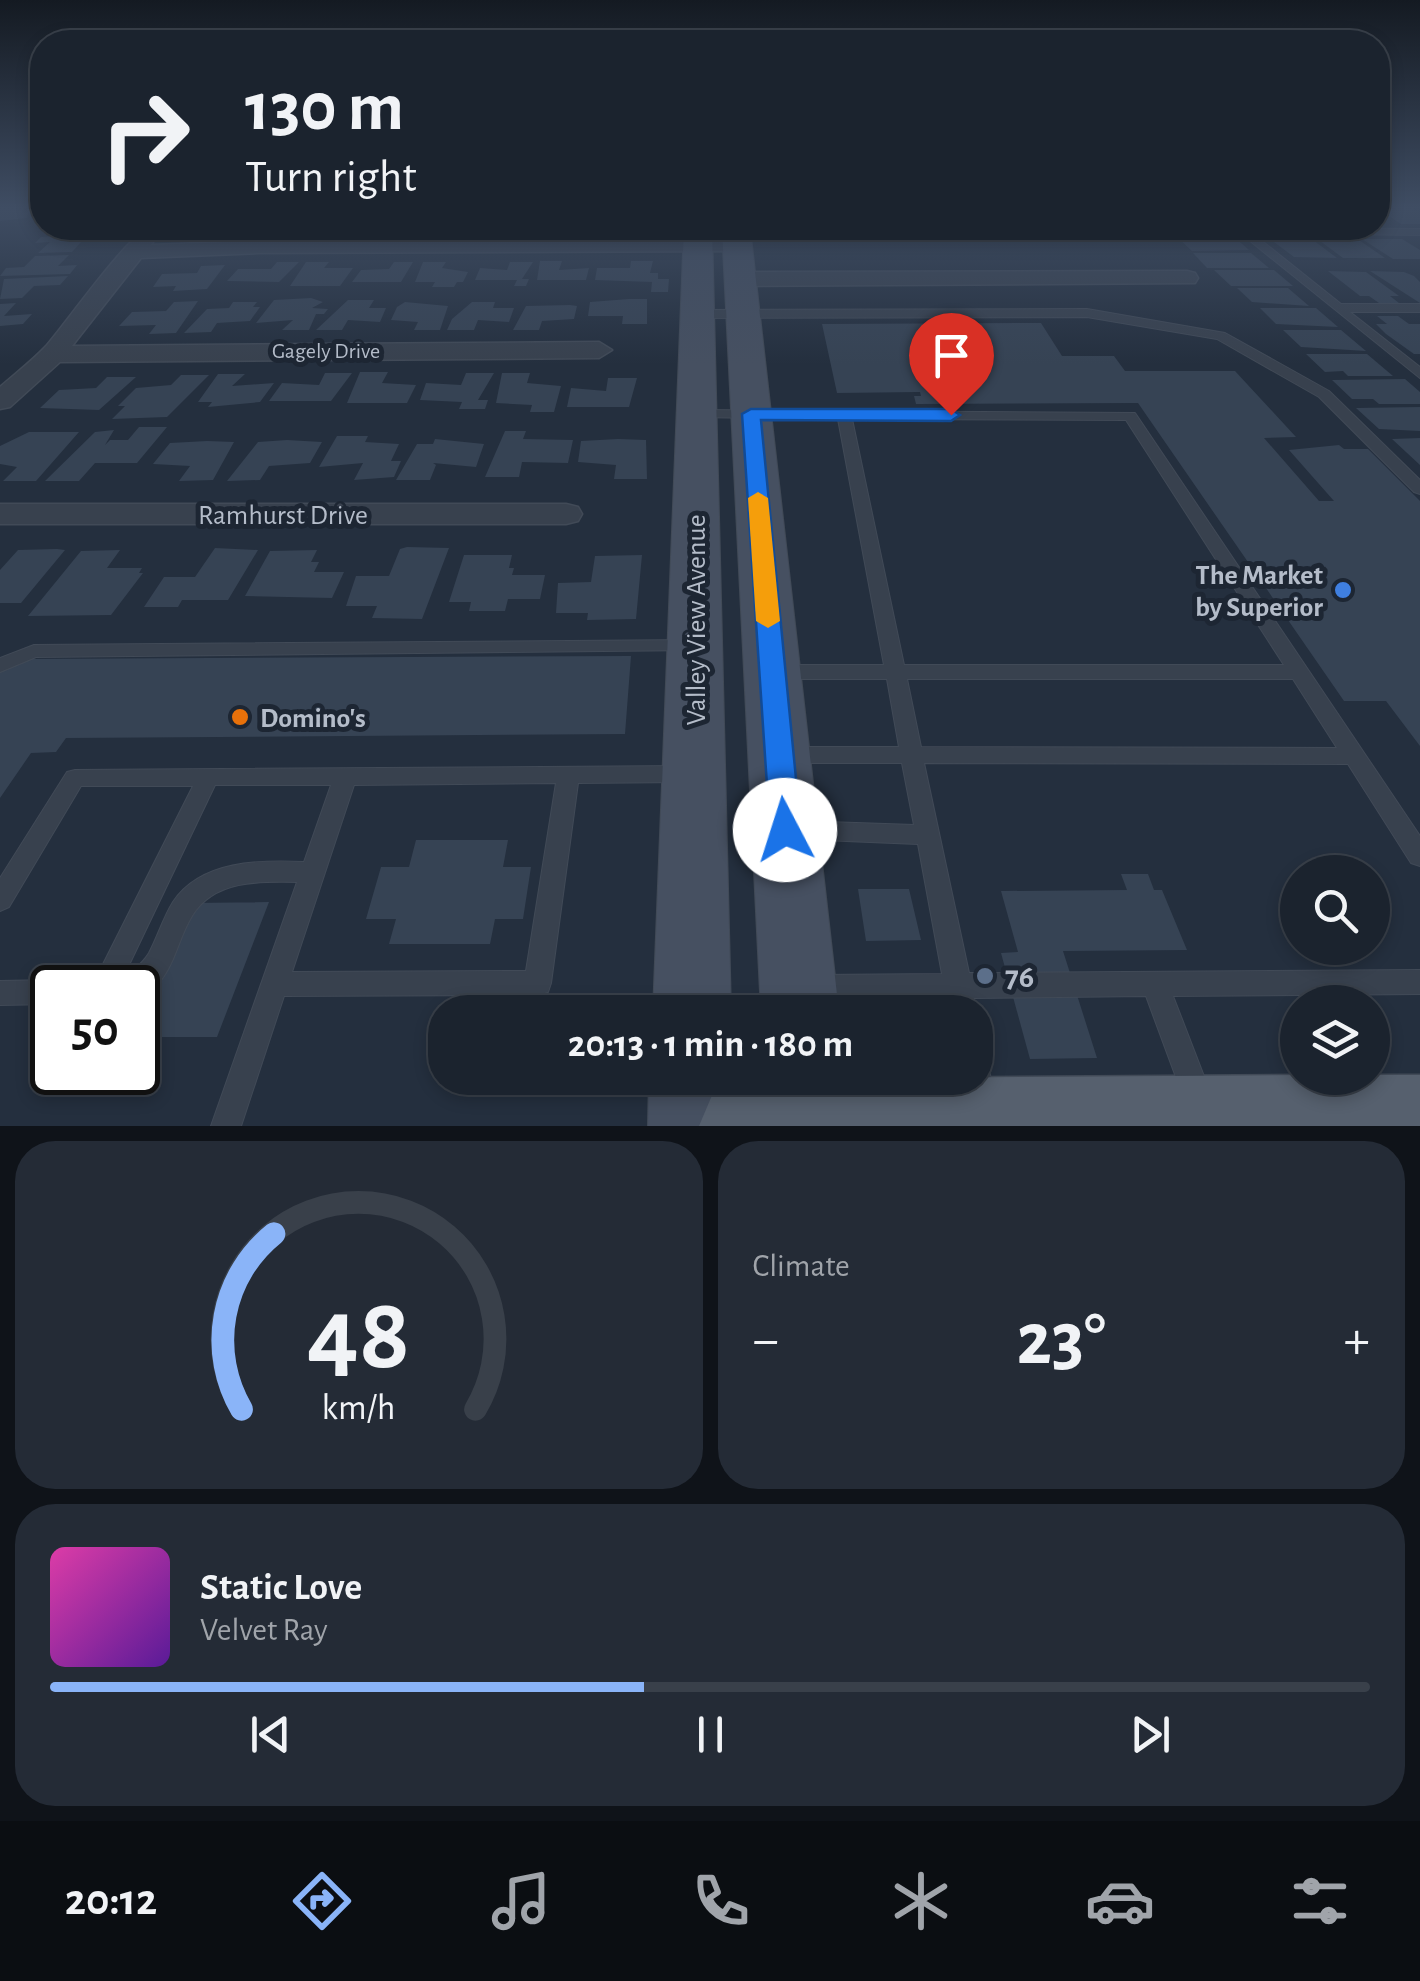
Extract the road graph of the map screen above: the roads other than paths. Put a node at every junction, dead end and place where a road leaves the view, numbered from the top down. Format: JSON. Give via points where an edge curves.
{"nodes":[{"id":1,"x":127,"y":259,"type":"edge"},
{"id":2,"x":698,"y":259,"type":"edge"},
{"id":3,"x":739,"y":259,"type":"edge"},
{"id":4,"x":1276,"y":259,"type":"edge"},
{"id":5,"x":1187,"y":278,"type":"dead end"},
{"id":6,"x":742,"y":296,"type":"junction"},
{"id":7,"x":1337,"y":308,"type":"junction"},
{"id":8,"x":1420,"y":308,"type":"edge"},
{"id":9,"x":697,"y":314,"type":"junction"},
{"id":10,"x":599,"y":350,"type":"dead end"},
{"id":11,"x":52,"y":354,"type":"junction"},
{"id":12,"x":1420,"y":374,"type":"edge"},
{"id":13,"x":0,"y":401,"type":"edge"},
{"id":14,"x":724,"y":414,"type":"junction"},
{"id":15,"x":844,"y":415,"type":"junction"},
{"id":16,"x":1420,"y":490,"type":"edge"},
{"id":17,"x":0,"y":514,"type":"edge"},
{"id":18,"x":566,"y":514,"type":"dead end"},
{"id":19,"x":694,"y":646,"type":"junction"},
{"id":20,"x":0,"y":665,"type":"edge"},
{"id":21,"x":772,"y":672,"type":"junction"},
{"id":22,"x":895,"y":672,"type":"junction"},
{"id":23,"x":1299,"y":672,"type":"junction"},
{"id":24,"x":779,"y":755,"type":"junction"},
{"id":25,"x":911,"y":755,"type":"junction"},
{"id":26,"x":1353,"y":756,"type":"junction"},
{"id":27,"x":694,"y":774,"type":"junction"},
{"id":28,"x":568,"y":775,"type":"junction"},
{"id":29,"x":208,"y":777,"type":"junction"},
{"id":30,"x":345,"y":777,"type":"junction"},
{"id":31,"x":785,"y":830,"type":"junction"},
{"id":32,"x":927,"y":835,"type":"junction"},
{"id":33,"x":1420,"y":856,"type":"edge"},
{"id":34,"x":312,"y":872,"type":"junction"},
{"id":35,"x":0,"y":900,"type":"edge"},
{"id":36,"x":115,"y":965,"type":"edge"},
{"id":37,"x":158,"y":965,"type":"edge"},
{"id":38,"x":1420,"y":982,"type":"edge"},
{"id":39,"x":275,"y":984,"type":"junction"},
{"id":40,"x":1155,"y":985,"type":"junction"},
{"id":41,"x":0,"y":992,"type":"edge"},
{"id":42,"x":30,"y":992,"type":"edge"},
{"id":43,"x":692,"y":995,"type":"edge"},
{"id":44,"x":799,"y":995,"type":"edge"},
{"id":45,"x":959,"y":995,"type":"edge"},
{"id":46,"x":993,"y":997,"type":"edge"},
{"id":47,"x":691,"y":1095,"type":"edge"},
{"id":48,"x":807,"y":1095,"type":"edge"},
{"id":49,"x":981,"y":1096,"type":"edge"},
{"id":50,"x":1420,"y":1122,"type":"edge"},
{"id":51,"x":1208,"y":1124,"type":"junction"},
{"id":52,"x":226,"y":1126,"type":"edge"},
{"id":53,"x":690,"y":1126,"type":"edge"},
{"id":54,"x":746,"y":1126,"type":"edge"},
{"id":55,"x":809,"y":1126,"type":"edge"}],
"edges":[{"from":1,"to":11,"type":"street"},
{"from":2,"to":9,"type":"main road","name":"Valley View Avenue"},
{"from":3,"to":6,"type":"main road","name":"Valley View Avenue"},
{"from":4,"to":7,"type":"lane"},
{"from":5,"to":6,"type":"street"},
{"from":6,"to":9,"type":"lane"},
{"from":6,"to":14,"type":"main road","name":"Valley View Avenue"},
{"from":6,"to":16,"type":"lane","via":[[1087,313],[1221,336],[1324,394]]},
{"from":7,"to":8,"type":"lane"},
{"from":7,"to":12,"type":"lane"},
{"from":9,"to":14,"type":"main road","name":"Valley View Avenue"},
{"from":10,"to":11,"type":"street","name":"Gagely Drive"},
{"from":11,"to":13,"type":"street"},
{"from":14,"to":15,"type":"lane"},
{"from":14,"to":19,"type":"main road","name":"Valley View Avenue"},
{"from":14,"to":21,"type":"main road","name":"Valley View Avenue"},
{"from":15,"to":22,"type":"lane"},
{"from":15,"to":23,"type":"lane","via":[[1130,416]]},
{"from":17,"to":18,"type":"street","name":"Ramhurst Drive"},
{"from":19,"to":20,"type":"lane","via":[[34,650]]},
{"from":19,"to":27,"type":"main road","name":"Valley View Avenue"},
{"from":21,"to":22,"type":"lane"},
{"from":21,"to":24,"type":"main road","name":"Valley View Avenue"},
{"from":22,"to":23,"type":"lane"},
{"from":22,"to":25,"type":"lane"},
{"from":23,"to":26,"type":"lane"},
{"from":24,"to":25,"type":"lane"},
{"from":24,"to":31,"type":"main road","name":"Valley View Avenue"},
{"from":25,"to":26,"type":"lane"},
{"from":25,"to":32,"type":"lane"},
{"from":26,"to":33,"type":"lane"},
{"from":27,"to":28,"type":"lane"},
{"from":27,"to":43,"type":"main road","name":"Valley View Avenue"},
{"from":28,"to":30,"type":"lane"},
{"from":28,"to":39,"type":"lane","via":[[538,983]]},
{"from":29,"to":30,"type":"lane"},
{"from":29,"to":35,"type":"lane","via":[[75,778]]},
{"from":29,"to":36,"type":"lane"},
{"from":30,"to":34,"type":"lane"},
{"from":31,"to":32,"type":"lane"},
{"from":31,"to":44,"type":"main road","name":"Valley View Avenue"},
{"from":32,"to":45,"type":"lane"},
{"from":34,"to":37,"type":"lane","via":[[255,871],[202,888],[185,905]]},
{"from":34,"to":39,"type":"lane"},
{"from":38,"to":40,"type":"lane"},
{"from":39,"to":52,"type":"lane"},
{"from":40,"to":46,"type":"lane"},
{"from":40,"to":51,"type":"lane"},
{"from":41,"to":42,"type":"lane"},
{"from":47,"to":53,"type":"main road"},
{"from":48,"to":55,"type":"main road"},
{"from":49,"to":51,"type":"main road"},
{"from":49,"to":55,"type":"main road"},
{"from":50,"to":51,"type":"main road"},
{"from":54,"to":55,"type":"main road"}]}
